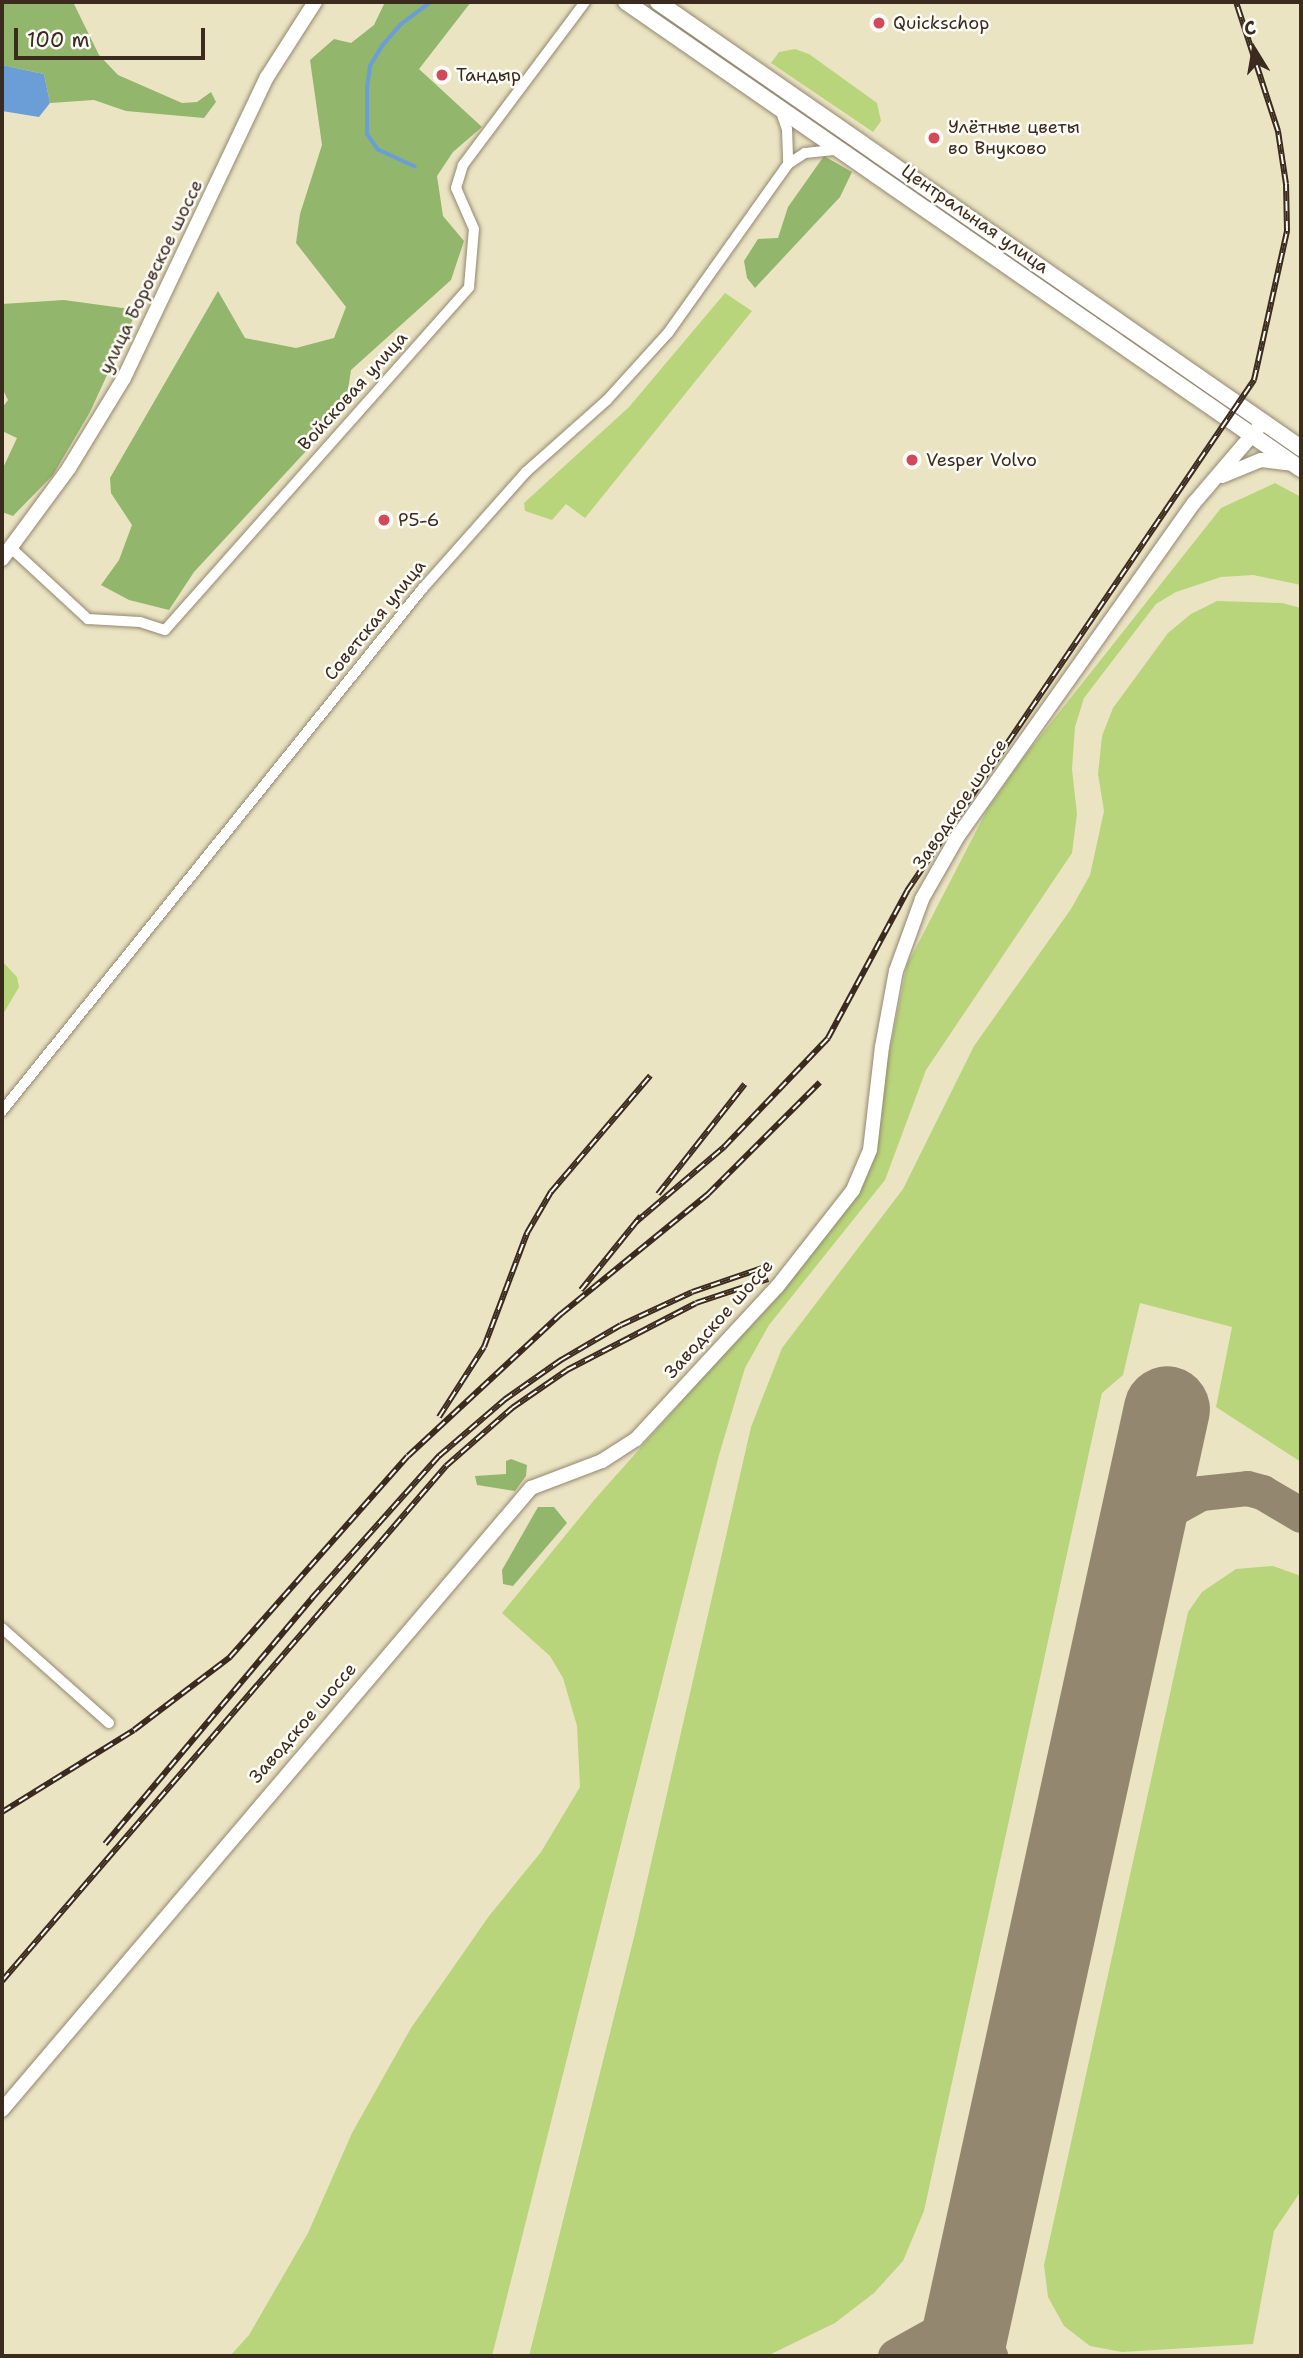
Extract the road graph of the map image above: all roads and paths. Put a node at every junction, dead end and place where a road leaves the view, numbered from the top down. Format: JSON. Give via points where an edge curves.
{"nodes":[{"id":1,"x":315,"y":2,"type":"edge"},
{"id":2,"x":585,"y":2,"type":"edge"},
{"id":3,"x":626,"y":2,"type":"edge"},
{"id":4,"x":658,"y":2,"type":"edge"},
{"id":5,"x":780,"y":108,"type":"junction"},
{"id":6,"x":841,"y":150,"type":"junction"},
{"id":7,"x":788,"y":164,"type":"junction"},
{"id":8,"x":1269,"y":426,"type":"junction"},
{"id":9,"x":1251,"y":434,"type":"junction"},
{"id":10,"x":1301,"y":448,"type":"edge"},
{"id":11,"x":1298,"y":467,"type":"edge"},
{"id":12,"x":1209,"y":485,"type":"junction"},
{"id":13,"x":6,"y":553,"type":"edge"},
{"id":14,"x":2,"y":1111,"type":"edge"},
{"id":15,"x":2,"y":1628,"type":"edge"},
{"id":16,"x":109,"y":1723,"type":"dead end"},
{"id":17,"x":2,"y":2110,"type":"edge"}],
"edges":[{"from":1,"to":13,"type":"street","name":"улица Боровское шоссе","via":[[267,77],[124,378],[69,468]]},
{"from":2,"to":13,"type":"street","name":"Войсковая улица","via":[[463,165],[456,188],[474,229],[469,287],[165,630],[140,622],[88,619]]},
{"from":3,"to":5,"type":"main road","name":"Центральная улица"},
{"from":4,"to":8,"type":"main road","name":"Центральная улица"},
{"from":5,"to":6,"type":"main road","name":"Центральная улица"},
{"from":5,"to":7,"type":"street","via":[[787,129]]},
{"from":6,"to":7,"type":"street","name":"Советская улица","via":[[821,148]]},
{"from":6,"to":9,"type":"main road","name":"Центральная улица"},
{"from":7,"to":14,"type":"street","name":"Советская улица","via":[[668,332],[607,401],[526,472],[423,588]]},
{"from":8,"to":9,"type":"street","name":"Заводское шоссе"},
{"from":8,"to":10,"type":"main road","name":"Центральная улица"},
{"from":9,"to":11,"type":"main road","name":"Центральная улица"},
{"from":9,"to":12,"type":"street","name":"Заводское шоссе"},
{"from":11,"to":12,"type":"street","via":[[1253,461]]},
{"from":12,"to":17,"type":"street","name":"Заводское шоссе","via":[[964,828],[922,899],[896,971],[870,1150],[853,1190],[777,1287],[636,1439],[602,1461],[531,1488]]},
{"from":15,"to":16,"type":"street"}]}
